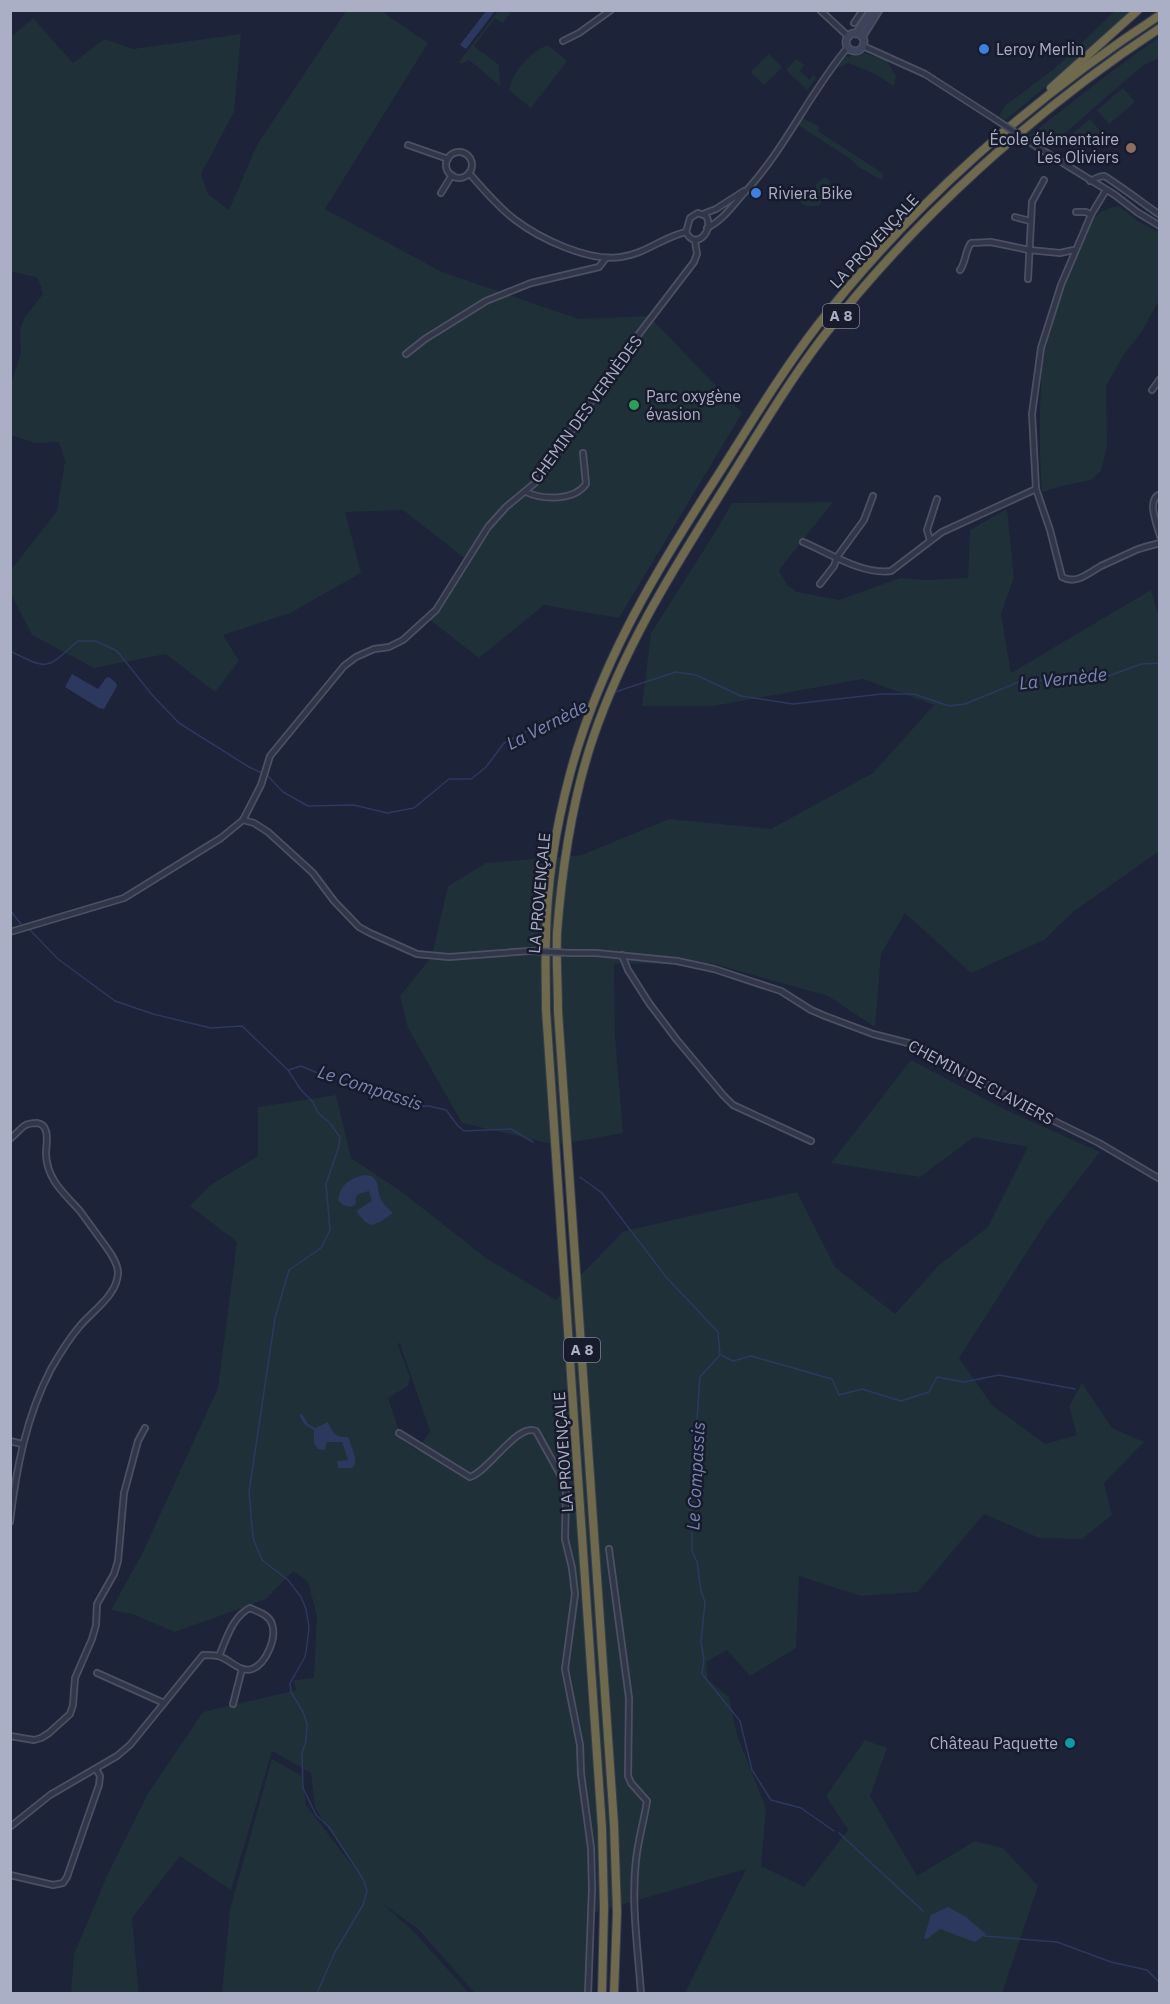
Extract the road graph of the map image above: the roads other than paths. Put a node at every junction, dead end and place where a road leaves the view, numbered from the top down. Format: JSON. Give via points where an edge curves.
{"nodes":[{"id":1,"x":611,"y":10,"type":"edge"},
{"id":2,"x":820,"y":10,"type":"edge"},
{"id":3,"x":862,"y":10,"type":"edge"},
{"id":4,"x":872,"y":10,"type":"edge"},
{"id":5,"x":879,"y":10,"type":"edge"},
{"id":6,"x":1138,"y":10,"type":"edge"},
{"id":7,"x":1160,"y":15,"type":"edge"},
{"id":8,"x":854,"y":23,"type":"dead end"},
{"id":9,"x":1160,"y":28,"type":"edge"},
{"id":10,"x":859,"y":35,"type":"junction"},
{"id":11,"x":849,"y":37,"type":"junction"},
{"id":12,"x":563,"y":41,"type":"dead end"},
{"id":13,"x":863,"y":46,"type":"junction"},
{"id":14,"x":848,"y":47,"type":"junction"},
{"id":15,"x":1018,"y":120,"type":"junction"},
{"id":16,"x":408,"y":145,"type":"dead end"},
{"id":17,"x":448,"y":159,"type":"junction"},
{"id":18,"x":469,"y":173,"type":"junction"},
{"id":19,"x":452,"y":175,"type":"junction"},
{"id":20,"x":1044,"y":180,"type":"dead end"},
{"id":21,"x":1090,"y":181,"type":"junction"},
{"id":22,"x":747,"y":190,"type":"junction"},
{"id":23,"x":1106,"y":190,"type":"junction"},
{"id":24,"x":441,"y":193,"type":"dead end"},
{"id":25,"x":1076,"y":212,"type":"dead end"},
{"id":26,"x":703,"y":214,"type":"junction"},
{"id":27,"x":1091,"y":215,"type":"junction"},
{"id":28,"x":1160,"y":215,"type":"edge"},
{"id":29,"x":1015,"y":217,"type":"dead end"},
{"id":30,"x":1030,"y":221,"type":"junction"},
{"id":31,"x":1160,"y":226,"type":"edge"},
{"id":32,"x":707,"y":228,"type":"junction"},
{"id":33,"x":686,"y":232,"type":"junction"},
{"id":34,"x":695,"y":241,"type":"junction"},
{"id":35,"x":1029,"y":250,"type":"junction"},
{"id":36,"x":1074,"y":250,"type":"junction"},
{"id":37,"x":606,"y":258,"type":"junction"},
{"id":38,"x":960,"y":270,"type":"dead end"},
{"id":39,"x":1028,"y":279,"type":"dead end"},
{"id":40,"x":406,"y":354,"type":"dead end"},
{"id":41,"x":1160,"y":379,"type":"edge"},
{"id":42,"x":1152,"y":390,"type":"dead end"},
{"id":43,"x":583,"y":453,"type":"dead end"},
{"id":44,"x":1036,"y":489,"type":"junction"},
{"id":45,"x":526,"y":492,"type":"junction"},
{"id":46,"x":1160,"y":494,"type":"edge"},
{"id":47,"x":873,"y":496,"type":"dead end"},
{"id":48,"x":937,"y":499,"type":"dead end"},
{"id":49,"x":1160,"y":536,"type":"edge"},
{"id":50,"x":930,"y":540,"type":"junction"},
{"id":51,"x":803,"y":542,"type":"dead end"},
{"id":52,"x":1160,"y":543,"type":"edge"},
{"id":53,"x":837,"y":557,"type":"junction"},
{"id":54,"x":820,"y":584,"type":"dead end"},
{"id":55,"x":243,"y":820,"type":"junction"},
{"id":56,"x":10,"y":932,"type":"edge"},
{"id":57,"x":622,"y":955,"type":"junction"},
{"id":58,"x":10,"y":1139,"type":"edge"},
{"id":59,"x":810,"y":1142,"type":"dead end"},
{"id":60,"x":1160,"y":1179,"type":"edge"},
{"id":61,"x":145,"y":1428,"type":"dead end"},
{"id":62,"x":399,"y":1433,"type":"dead end"},
{"id":63,"x":10,"y":1441,"type":"edge"},
{"id":64,"x":22,"y":1444,"type":"junction"},
{"id":65,"x":10,"y":1522,"type":"edge"},
{"id":66,"x":609,"y":1549,"type":"dead end"},
{"id":67,"x":219,"y":1656,"type":"junction"},
{"id":68,"x":242,"y":1669,"type":"junction"},
{"id":69,"x":97,"y":1673,"type":"dead end"},
{"id":70,"x":164,"y":1703,"type":"junction"},
{"id":71,"x":233,"y":1704,"type":"dead end"},
{"id":72,"x":10,"y":1736,"type":"edge"},
{"id":73,"x":96,"y":1769,"type":"junction"},
{"id":74,"x":10,"y":1816,"type":"edge"},
{"id":75,"x":17,"y":1822,"type":"junction"},
{"id":76,"x":10,"y":1827,"type":"edge"},
{"id":77,"x":10,"y":1875,"type":"edge"},
{"id":78,"x":588,"y":1994,"type":"edge"},
{"id":79,"x":602,"y":1994,"type":"edge"},
{"id":80,"x":614,"y":1994,"type":"edge"},
{"id":81,"x":641,"y":1994,"type":"edge"}],
"edges":[{"from":1,"to":12,"type":"street"},
{"from":2,"to":11,"type":"street"},
{"from":3,"to":8,"type":"street"},
{"from":4,"to":10,"type":"street"},
{"from":5,"to":10,"type":"street"},
{"from":6,"to":15,"type":"highway"},
{"from":7,"to":15,"type":"highway","name":"LA PROVENÇALE","number":"A 8"},
{"from":9,"to":80,"type":"highway","name":"LA PROVENÇALE","number":"A 8","via":[[1085,81],[1001,151],[916,232],[848,306],[800,369],[679,560],[614,681],[592,740],[573,815],[557,957],[614,1824]]},
{"from":10,"to":11,"type":"street"},
{"from":10,"to":13,"type":"street"},
{"from":11,"to":14,"type":"street"},
{"from":13,"to":14,"type":"street","via":[[856,51]]},
{"from":13,"to":21,"type":"street","bridge":true,"via":[[950,89]]},
{"from":14,"to":22,"type":"street","via":[[765,170]]},
{"from":15,"to":79,"type":"highway","name":"LA PROVENÇALE","number":"A 8","via":[[885,248],[790,362],[667,555],[620,639],[587,718],[570,774],[553,859],[546,935],[546,999],[603,1837]]},
{"from":16,"to":17,"type":"street"},
{"from":17,"to":18,"type":"street","via":[[454,153],[466,154],[471,161]]},
{"from":17,"to":19,"type":"street","via":[[446,167]]},
{"from":18,"to":19,"type":"street","via":[[462,177]]},
{"from":18,"to":37,"type":"street","via":[[498,205],[532,231],[583,253]]},
{"from":19,"to":24,"type":"street"},
{"from":20,"to":30,"type":"street","via":[[1032,202]]},
{"from":21,"to":23,"type":"street"},
{"from":21,"to":28,"type":"street","via":[[1108,177]]},
{"from":22,"to":26,"type":"street"},
{"from":22,"to":32,"type":"street"},
{"from":23,"to":27,"type":"street"},
{"from":23,"to":31,"type":"street"},
{"from":25,"to":27,"type":"street"},
{"from":26,"to":32,"type":"street","via":[[709,220]]},
{"from":26,"to":33,"type":"street","via":[[692,216]]},
{"from":27,"to":36,"type":"street"},
{"from":29,"to":30,"type":"street"},
{"from":30,"to":35,"type":"street"},
{"from":32,"to":34,"type":"street","via":[[704,237]]},
{"from":33,"to":34,"type":"street"},
{"from":33,"to":37,"type":"street","via":[[635,254]]},
{"from":34,"to":45,"type":"street","name":"CHEMIN DES VERNÈDES","via":[[694,262]]},
{"from":35,"to":36,"type":"street"},
{"from":35,"to":38,"type":"street","via":[[992,242],[971,243]]},
{"from":35,"to":39,"type":"street"},
{"from":36,"to":44,"type":"street","via":[[1041,348],[1032,414]]},
{"from":37,"to":40,"type":"street","via":[[599,267],[501,293]]},
{"from":41,"to":42,"type":"street"},
{"from":43,"to":45,"type":"street","via":[[583,488],[558,497]]},
{"from":44,"to":50,"type":"street"},
{"from":44,"to":52,"type":"street","via":[[1062,577],[1073,580],[1089,575],[1137,550]]},
{"from":45,"to":55,"type":"street","name":"CHEMIN DES VERNÈDES","via":[[488,527],[436,610],[403,640],[374,649],[344,666],[270,756]]},
{"from":46,"to":49,"type":"street","via":[[1152,502]]},
{"from":47,"to":53,"type":"street","via":[[864,520]]},
{"from":48,"to":50,"type":"street","via":[[927,530]]},
{"from":50,"to":53,"type":"street","via":[[891,571],[873,572]]},
{"from":51,"to":53,"type":"street"},
{"from":53,"to":54,"type":"street"},
{"from":55,"to":56,"type":"street","via":[[124,898]]},
{"from":55,"to":57,"type":"street","name":"CHEMIN DE CLAVIERS","bridge":true,"via":[[268,832],[313,873],[359,927],[417,954],[449,957],[529,951]]},
{"from":57,"to":59,"type":"street","via":[[649,1003],[723,1095],[734,1105]]},
{"from":57,"to":60,"type":"street","name":"CHEMIN DE CLAVIERS","via":[[714,969],[781,991],[825,1016],[916,1045]]},
{"from":58,"to":64,"type":"street","via":[[28,1124],[45,1127],[51,1175],[109,1251],[118,1274],[109,1294],[79,1326],[52,1368]]},
{"from":61,"to":72,"type":"street","via":[[124,1492],[118,1561],[97,1604],[96,1625],[75,1678],[70,1714],[40,1738]]},
{"from":62,"to":78,"type":"street","via":[[470,1477],[531,1429],[536,1431],[561,1476],[566,1492],[565,1539],[575,1594],[565,1669],[580,1745],[591,1848]]},
{"from":63,"to":64,"type":"street"},
{"from":64,"to":65,"type":"street"},
{"from":66,"to":81,"type":"street","via":[[629,1698],[628,1776],[647,1801],[634,1881]]},
{"from":67,"to":68,"type":"street"},
{"from":67,"to":68,"type":"street","via":[[241,1613],[250,1608],[263,1614],[272,1623],[274,1637],[261,1663],[252,1669]]},
{"from":67,"to":70,"type":"street","via":[[203,1655]]},
{"from":68,"to":71,"type":"street"},
{"from":69,"to":70,"type":"street"},
{"from":70,"to":73,"type":"street","via":[[130,1745]]},
{"from":73,"to":75,"type":"street","via":[[50,1795]]},
{"from":73,"to":77,"type":"street","via":[[99,1785],[63,1883],[53,1885]]},
{"from":74,"to":75,"type":"street"},
{"from":75,"to":76,"type":"street"}]}
